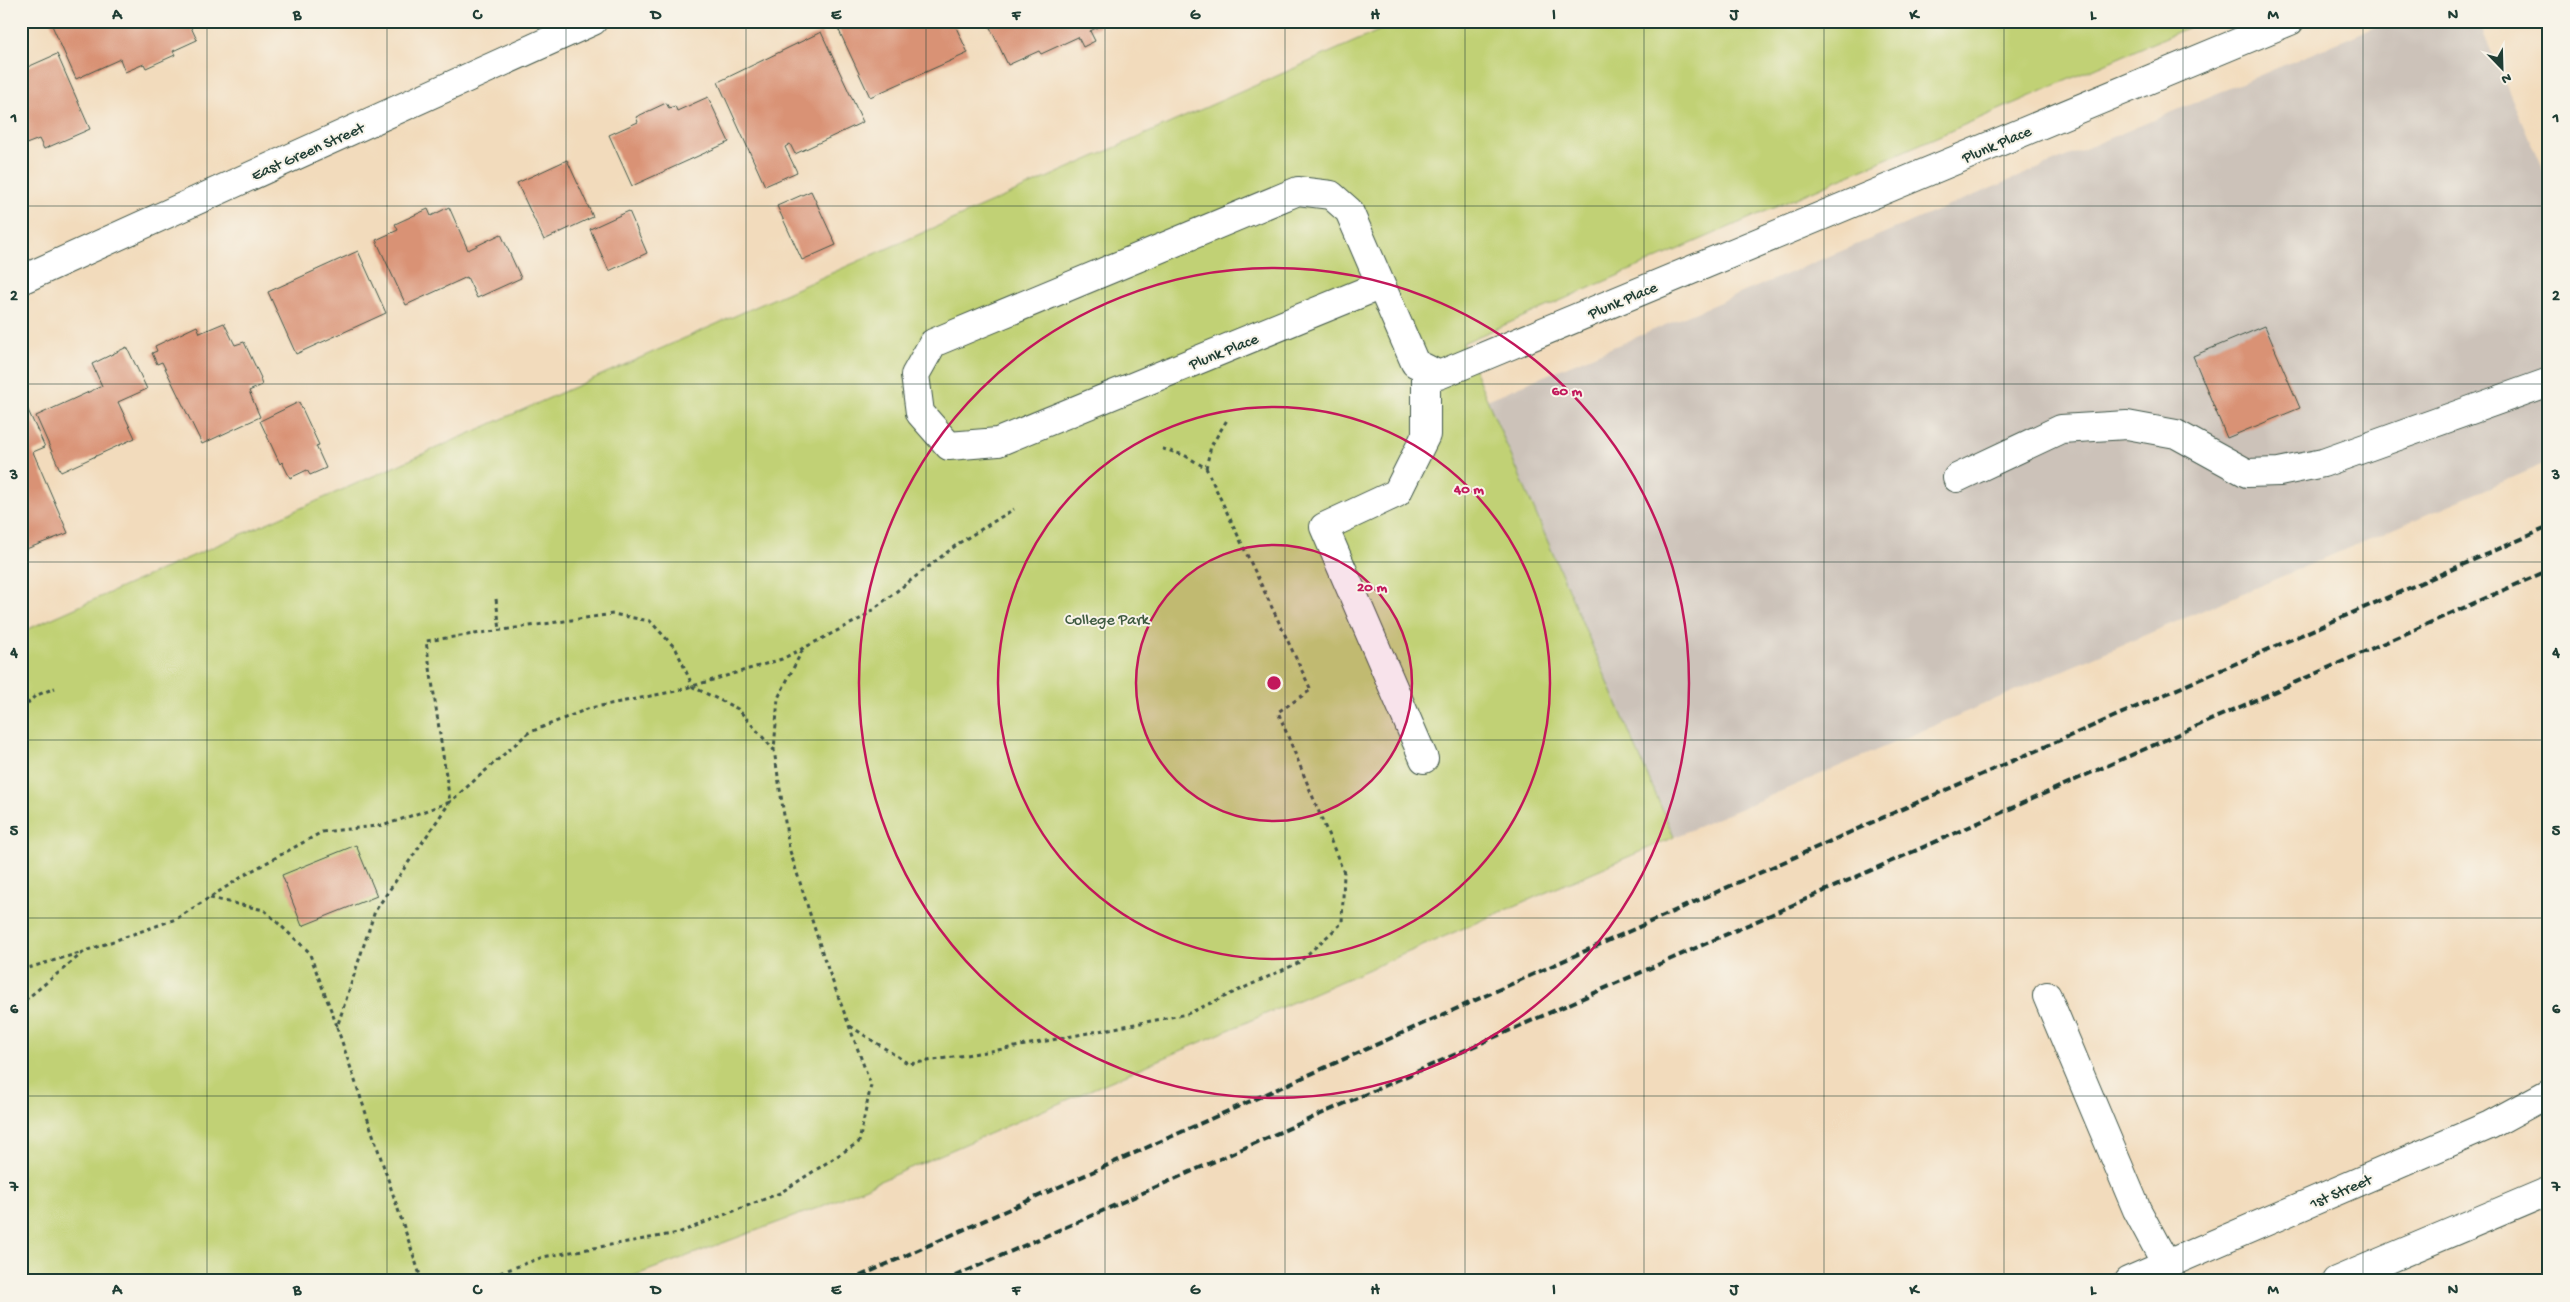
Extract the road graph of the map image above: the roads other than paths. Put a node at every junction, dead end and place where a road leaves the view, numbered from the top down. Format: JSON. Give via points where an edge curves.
{"nodes":[{"id":1,"x":592,"y":21,"type":"edge"},
{"id":2,"x":2290,"y":21,"type":"edge"},
{"id":3,"x":21,"y":280,"type":"edge"},
{"id":4,"x":1381,"y":286,"type":"junction"},
{"id":5,"x":1426,"y":368,"type":"junction"},
{"id":6,"x":2549,"y":382,"type":"edge"},
{"id":7,"x":1957,"y":478,"type":"dead end"},
{"id":8,"x":1424,"y":759,"type":"dead end"},
{"id":9,"x":2047,"y":996,"type":"dead end"},
{"id":10,"x":2549,"y":1093,"type":"edge"},
{"id":11,"x":2549,"y":1191,"type":"edge"},
{"id":12,"x":2166,"y":1264,"type":"junction"},
{"id":13,"x":2128,"y":1281,"type":"edge"},
{"id":14,"x":2336,"y":1281,"type":"edge"}],
"edges":[{"from":1,"to":3,"type":"street","name":"East Green Street"},
{"from":2,"to":5,"type":"street","name":"Plunk Place","via":[[1439,375]]},
{"from":4,"to":4,"type":"street","name":"Plunk Place","via":[[998,442],[949,446],[920,414],[916,375],[933,343],[1298,191],[1331,195],[1349,211]]},
{"from":4,"to":5,"type":"street","via":[[1415,363]]},
{"from":5,"to":8,"type":"street","via":[[1426,436],[1397,493],[1324,527]]},
{"from":6,"to":7,"type":"street","via":[[2324,462],[2278,472],[2247,473],[2176,434],[2127,425],[2060,429]]},
{"from":9,"to":12,"type":"street","via":[[2137,1210]]},
{"from":10,"to":12,"type":"street","name":"1st Street","via":[[2490,1125]]},
{"from":11,"to":14,"type":"street"},
{"from":12,"to":13,"type":"street","name":"1st Street"}]}
